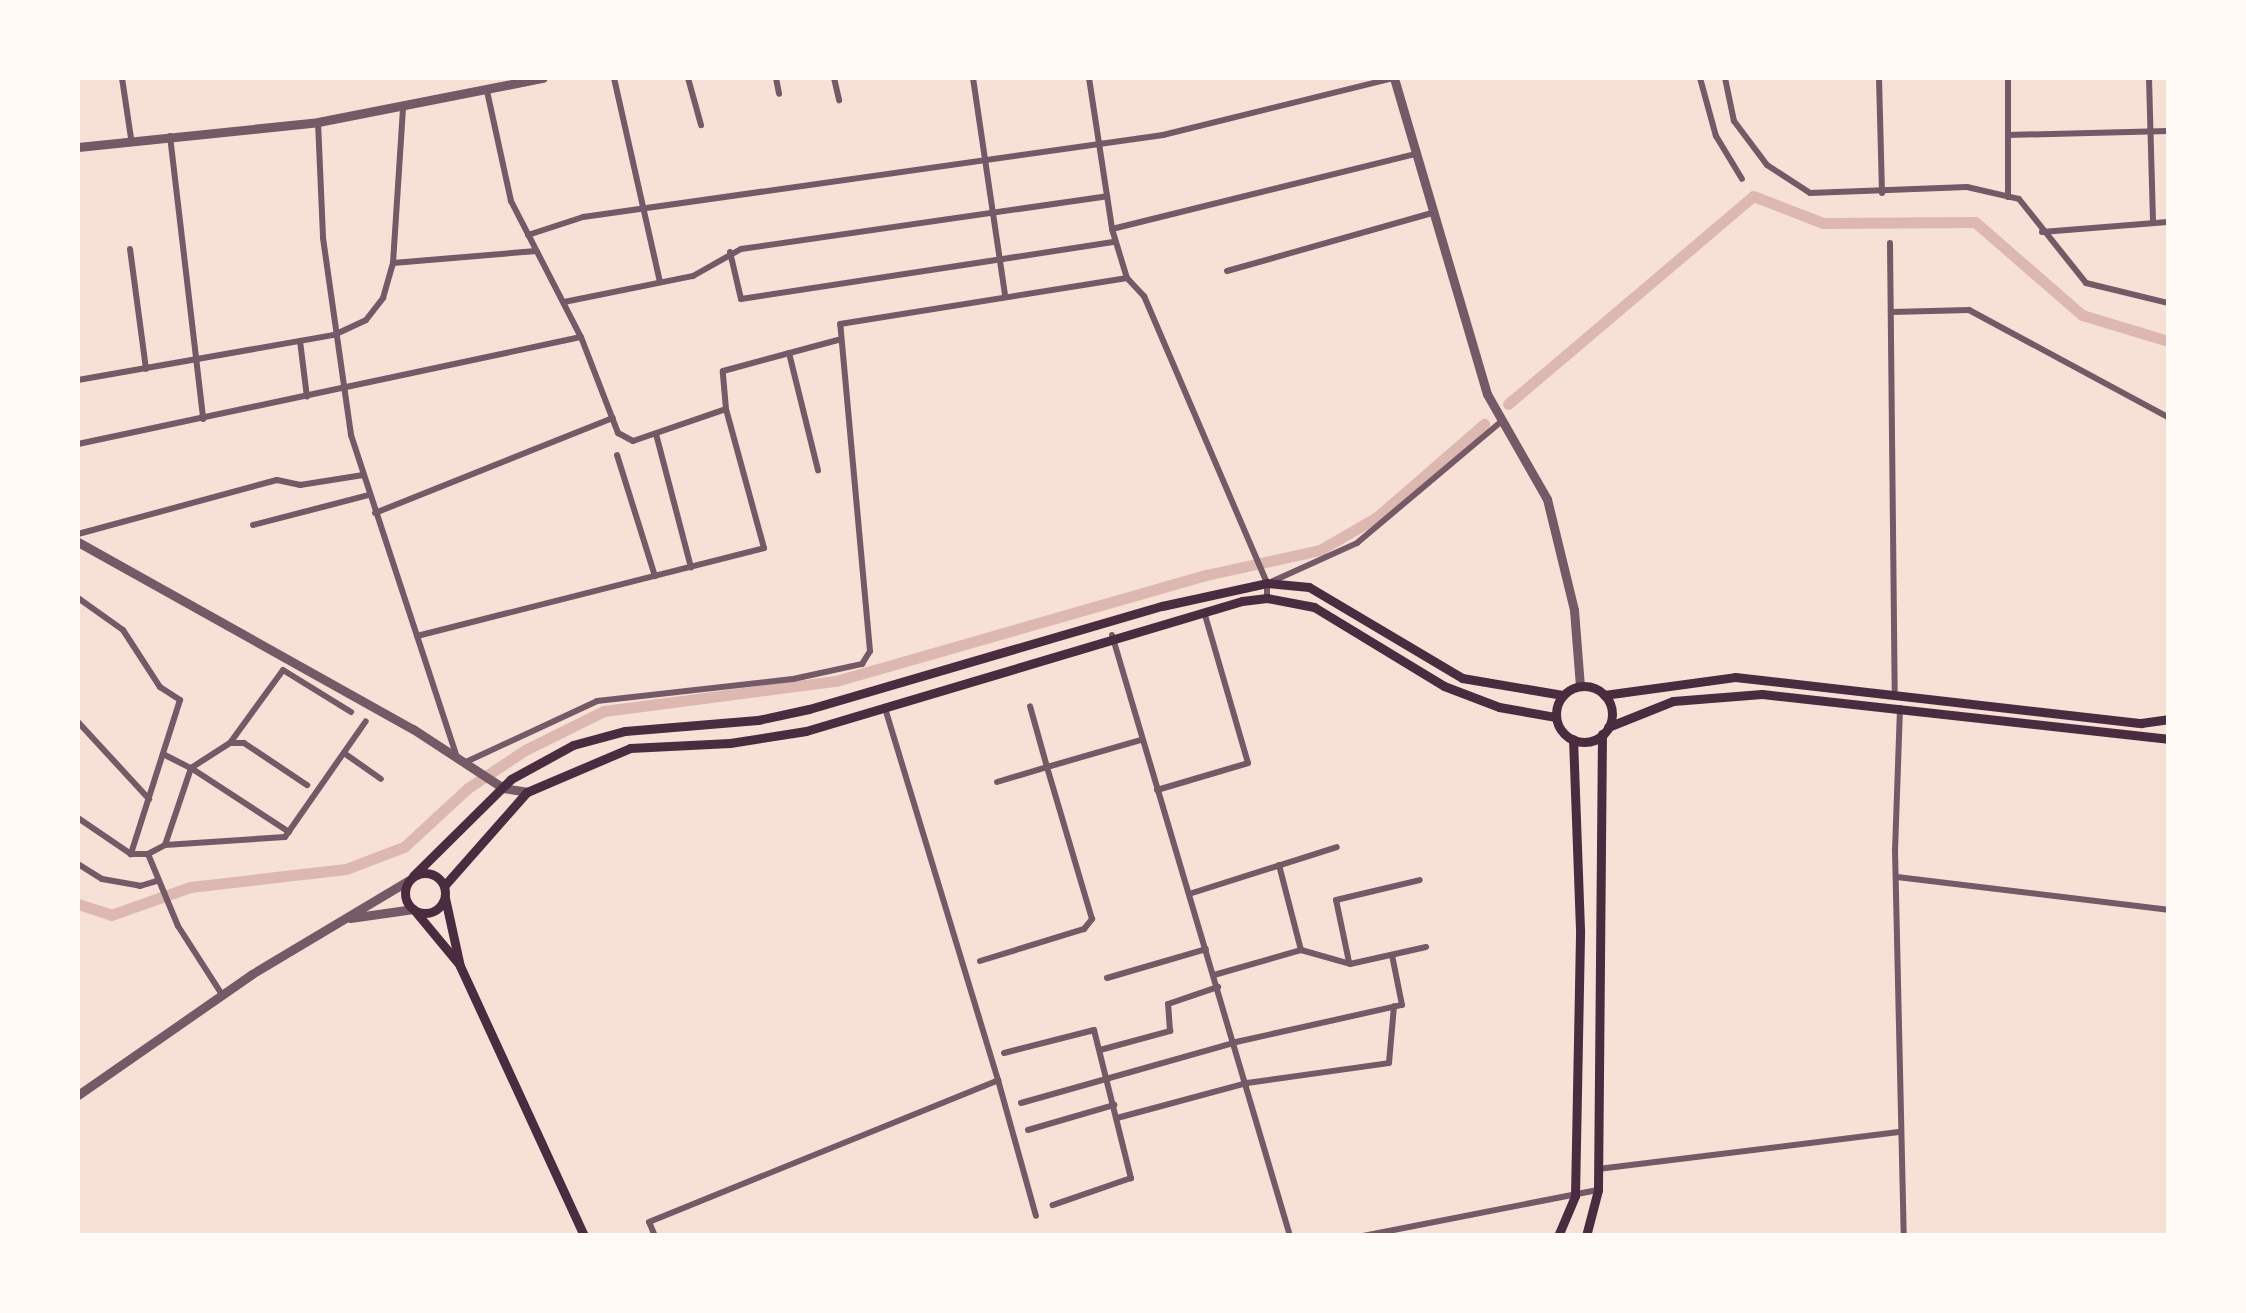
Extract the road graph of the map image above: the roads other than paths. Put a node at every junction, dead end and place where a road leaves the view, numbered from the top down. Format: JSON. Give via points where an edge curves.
{"nodes":[{"id":1,"x":122,"y":78,"type":"edge"},
{"id":2,"x":543,"y":78,"type":"edge"},
{"id":3,"x":614,"y":78,"type":"edge"},
{"id":4,"x":688,"y":78,"type":"edge"},
{"id":5,"x":776,"y":78,"type":"edge"},
{"id":6,"x":834,"y":78,"type":"edge"},
{"id":7,"x":973,"y":78,"type":"edge"},
{"id":8,"x":1089,"y":78,"type":"edge"},
{"id":9,"x":1394,"y":78,"type":"edge"},
{"id":10,"x":1700,"y":78,"type":"edge"},
{"id":11,"x":1725,"y":78,"type":"edge"},
{"id":12,"x":1879,"y":78,"type":"edge"},
{"id":13,"x":2008,"y":78,"type":"edge"},
{"id":14,"x":2149,"y":78,"type":"edge"},
{"id":15,"x":521,"y":80,"type":"edge"},
{"id":16,"x":487,"y":91,"type":"junction"},
{"id":17,"x":779,"y":94,"type":"dead end"},
{"id":18,"x":839,"y":100,"type":"dead end"},
{"id":19,"x":403,"y":107,"type":"junction"},
{"id":20,"x":318,"y":122,"type":"junction"},
{"id":21,"x":701,"y":125,"type":"dead end"},
{"id":22,"x":2150,"y":131,"type":"junction"},
{"id":23,"x":2168,"y":131,"type":"edge"},
{"id":24,"x":170,"y":135,"type":"junction"},
{"id":25,"x":2008,"y":135,"type":"junction"},
{"id":26,"x":131,"y":138,"type":"junction"},
{"id":27,"x":1099,"y":145,"type":"junction"},
{"id":28,"x":78,"y":147,"type":"edge"},
{"id":29,"x":1416,"y":154,"type":"junction"},
{"id":30,"x":986,"y":162,"type":"junction"},
{"id":31,"x":1742,"y":179,"type":"dead end"},
{"id":32,"x":1882,"y":193,"type":"junction"},
{"id":33,"x":1107,"y":196,"type":"junction"},
{"id":34,"x":2008,"y":197,"type":"junction"},
{"id":35,"x":645,"y":211,"type":"junction"},
{"id":36,"x":1432,"y":212,"type":"junction"},
{"id":37,"x":994,"y":213,"type":"junction"},
{"id":38,"x":2168,"y":222,"type":"edge"},
{"id":39,"x":2153,"y":223,"type":"junction"},
{"id":40,"x":1112,"y":229,"type":"junction"},
{"id":41,"x":2042,"y":232,"type":"junction"},
{"id":42,"x":528,"y":235,"type":"junction"},
{"id":43,"x":1115,"y":242,"type":"junction"},
{"id":44,"x":1890,"y":243,"type":"dead end"},
{"id":45,"x":130,"y":248,"type":"dead end"},
{"id":46,"x":537,"y":252,"type":"junction"},
{"id":47,"x":730,"y":252,"type":"junction"},
{"id":48,"x":999,"y":262,"type":"junction"},
{"id":49,"x":393,"y":263,"type":"junction"},
{"id":50,"x":1227,"y":271,"type":"dead end"},
{"id":51,"x":1127,"y":278,"type":"junction"},
{"id":52,"x":660,"y":282,"type":"junction"},
{"id":53,"x":1005,"y":296,"type":"junction"},
{"id":54,"x":564,"y":302,"type":"junction"},
{"id":55,"x":2168,"y":303,"type":"edge"},
{"id":56,"x":1892,"y":312,"type":"junction"},
{"id":57,"x":334,"y":335,"type":"junction"},
{"id":58,"x":581,"y":337,"type":"junction"},
{"id":59,"x":838,"y":340,"type":"junction"},
{"id":60,"x":300,"y":341,"type":"junction"},
{"id":61,"x":789,"y":353,"type":"junction"},
{"id":62,"x":192,"y":361,"type":"junction"},
{"id":63,"x":146,"y":368,"type":"junction"},
{"id":64,"x":78,"y":380,"type":"edge"},
{"id":65,"x":342,"y":390,"type":"junction"},
{"id":66,"x":307,"y":397,"type":"junction"},
{"id":67,"x":726,"y":409,"type":"junction"},
{"id":68,"x":2168,"y":417,"type":"edge"},
{"id":69,"x":203,"y":418,"type":"junction"},
{"id":70,"x":613,"y":418,"type":"junction"},
{"id":71,"x":1503,"y":420,"type":"junction"},
{"id":72,"x":656,"y":434,"type":"junction"},
{"id":73,"x":78,"y":444,"type":"edge"},
{"id":74,"x":616,"y":456,"type":"dead end"},
{"id":75,"x":818,"y":470,"type":"dead end"},
{"id":76,"x":363,"y":475,"type":"junction"},
{"id":77,"x":370,"y":494,"type":"junction"},
{"id":78,"x":375,"y":513,"type":"junction"},
{"id":79,"x":253,"y":525,"type":"dead end"},
{"id":80,"x":78,"y":534,"type":"edge"},
{"id":81,"x":78,"y":542,"type":"edge"},
{"id":82,"x":691,"y":567,"type":"junction"},
{"id":83,"x":655,"y":576,"type":"junction"},
{"id":84,"x":1267,"y":583,"type":"junction"},
{"id":85,"x":78,"y":598,"type":"edge"},
{"id":86,"x":1267,"y":598,"type":"junction"},
{"id":87,"x":1204,"y":611,"type":"junction"},
{"id":88,"x":1112,"y":635,"type":"junction"},
{"id":89,"x":417,"y":636,"type":"junction"},
{"id":90,"x":1020,"y":646,"type":"junction"},
{"id":91,"x":1024,"y":662,"type":"junction"},
{"id":92,"x":1580,"y":686,"type":"junction"},
{"id":93,"x":1895,"y":690,"type":"junction"},
{"id":94,"x":1563,"y":694,"type":"junction"},
{"id":95,"x":1604,"y":695,"type":"junction"},
{"id":96,"x":884,"y":706,"type":"junction"},
{"id":97,"x":1030,"y":706,"type":"dead end"},
{"id":98,"x":1900,"y":706,"type":"junction"},
{"id":99,"x":352,"y":712,"type":"dead end"},
{"id":100,"x":1556,"y":717,"type":"junction"},
{"id":101,"x":2168,"y":719,"type":"edge"},
{"id":102,"x":366,"y":721,"type":"dead end"},
{"id":103,"x":78,"y":722,"type":"edge"},
{"id":104,"x":1605,"y":731,"type":"junction"},
{"id":105,"x":1573,"y":739,"type":"junction"},
{"id":106,"x":2168,"y":739,"type":"edge"},
{"id":107,"x":1141,"y":740,"type":"junction"},
{"id":108,"x":230,"y":743,"type":"junction"},
{"id":109,"x":344,"y":753,"type":"junction"},
{"id":110,"x":163,"y":754,"type":"junction"},
{"id":111,"x":456,"y":754,"type":"junction"},
{"id":112,"x":468,"y":761,"type":"junction"},
{"id":113,"x":1047,"y":767,"type":"junction"},
{"id":114,"x":190,"y":768,"type":"junction"},
{"id":115,"x":381,"y":780,"type":"dead end"},
{"id":116,"x":997,"y":782,"type":"dead end"},
{"id":117,"x":307,"y":785,"type":"dead end"},
{"id":118,"x":501,"y":786,"type":"junction"},
{"id":119,"x":1156,"y":790,"type":"junction"},
{"id":120,"x":527,"y":792,"type":"junction"},
{"id":121,"x":150,"y":800,"type":"junction"},
{"id":122,"x":78,"y":818,"type":"edge"},
{"id":123,"x":289,"y":832,"type":"junction"},
{"id":124,"x":165,"y":845,"type":"junction"},
{"id":125,"x":1337,"y":847,"type":"dead end"},
{"id":126,"x":131,"y":854,"type":"junction"},
{"id":127,"x":148,"y":854,"type":"junction"},
{"id":128,"x":78,"y":864,"type":"edge"},
{"id":129,"x":1279,"y":865,"type":"junction"},
{"id":130,"x":1896,"y":877,"type":"junction"},
{"id":131,"x":411,"y":878,"type":"junction"},
{"id":132,"x":1420,"y":880,"type":"dead end"},
{"id":133,"x":156,"y":881,"type":"junction"},
{"id":134,"x":444,"y":886,"type":"junction"},
{"id":135,"x":1189,"y":894,"type":"junction"},
{"id":136,"x":445,"y":898,"type":"junction"},
{"id":137,"x":414,"y":910,"type":"junction"},
{"id":138,"x":2168,"y":910,"type":"edge"},
{"id":139,"x":338,"y":920,"type":"junction"},
{"id":140,"x":1426,"y":947,"type":"dead end"},
{"id":141,"x":1206,"y":949,"type":"junction"},
{"id":142,"x":1301,"y":950,"type":"junction"},
{"id":143,"x":1392,"y":955,"type":"junction"},
{"id":144,"x":980,"y":962,"type":"dead end"},
{"id":145,"x":1350,"y":964,"type":"junction"},
{"id":146,"x":460,"y":966,"type":"junction"},
{"id":147,"x":1214,"y":975,"type":"junction"},
{"id":148,"x":1107,"y":978,"type":"dead end"},
{"id":149,"x":1218,"y":987,"type":"junction"},
{"id":150,"x":224,"y":997,"type":"junction"},
{"id":151,"x":1394,"y":1006,"type":"junction"},
{"id":152,"x":1236,"y":1042,"type":"junction"},
{"id":153,"x":1100,"y":1050,"type":"junction"},
{"id":154,"x":1004,"y":1053,"type":"dead end"},
{"id":155,"x":1107,"y":1079,"type":"junction"},
{"id":156,"x":998,"y":1080,"type":"junction"},
{"id":157,"x":1247,"y":1083,"type":"junction"},
{"id":158,"x":78,"y":1095,"type":"edge"},
{"id":159,"x":1021,"y":1104,"type":"dead end"},
{"id":160,"x":1114,"y":1105,"type":"junction"},
{"id":161,"x":1117,"y":1118,"type":"junction"},
{"id":162,"x":1028,"y":1130,"type":"dead end"},
{"id":163,"x":1901,"y":1132,"type":"junction"},
{"id":164,"x":1598,"y":1170,"type":"junction"},
{"id":165,"x":1598,"y":1190,"type":"junction"},
{"id":166,"x":1576,"y":1196,"type":"junction"},
{"id":167,"x":1053,"y":1205,"type":"dead end"},
{"id":168,"x":1036,"y":1216,"type":"dead end"},
{"id":169,"x":1560,"y":1235,"type":"edge"},
{"id":170,"x":584,"y":1236,"type":"edge"},
{"id":171,"x":655,"y":1236,"type":"edge"},
{"id":172,"x":1290,"y":1236,"type":"edge"},
{"id":173,"x":1363,"y":1236,"type":"edge"},
{"id":174,"x":1586,"y":1236,"type":"edge"},
{"id":175,"x":1904,"y":1236,"type":"edge"}],
"edges":[{"from":1,"to":26,"type":"street"},
{"from":2,"to":15,"type":"street"},
{"from":3,"to":35,"type":"street"},
{"from":4,"to":21,"type":"street"},
{"from":5,"to":17,"type":"street"},
{"from":6,"to":18,"type":"street"},
{"from":7,"to":30,"type":"street"},
{"from":8,"to":27,"type":"street"},
{"from":9,"to":27,"type":"street"},
{"from":9,"to":29,"type":"street"},
{"from":10,"to":31,"type":"street","via":[[1716,136]]},
{"from":11,"to":32,"type":"street","via":[[1734,121],[1767,165],[1810,193]]},
{"from":12,"to":32,"type":"street"},
{"from":13,"to":25,"type":"street"},
{"from":14,"to":22,"type":"street"},
{"from":15,"to":16,"type":"street"},
{"from":16,"to":19,"type":"street"},
{"from":16,"to":42,"type":"street","via":[[512,201]]},
{"from":19,"to":20,"type":"street"},
{"from":19,"to":49,"type":"street"},
{"from":20,"to":24,"type":"street"},
{"from":20,"to":57,"type":"street"},
{"from":22,"to":23,"type":"street"},
{"from":22,"to":25,"type":"street"},
{"from":22,"to":39,"type":"street"},
{"from":24,"to":26,"type":"street"},
{"from":24,"to":62,"type":"street"},
{"from":25,"to":34,"type":"street"},
{"from":26,"to":28,"type":"street"},
{"from":27,"to":30,"type":"street"},
{"from":27,"to":33,"type":"street"},
{"from":29,"to":36,"type":"street"},
{"from":29,"to":40,"type":"street"},
{"from":30,"to":35,"type":"street"},
{"from":30,"to":37,"type":"street"},
{"from":32,"to":34,"type":"street","via":[[1967,187]]},
{"from":33,"to":37,"type":"street"},
{"from":33,"to":40,"type":"street"},
{"from":34,"to":41,"type":"street","via":[[2020,199]]},
{"from":35,"to":42,"type":"street","via":[[575,219]]},
{"from":35,"to":52,"type":"street"},
{"from":36,"to":50,"type":"street"},
{"from":36,"to":71,"type":"street","via":[[1486,394]]},
{"from":37,"to":47,"type":"street"},
{"from":37,"to":48,"type":"street"},
{"from":38,"to":39,"type":"street"},
{"from":39,"to":41,"type":"street"},
{"from":40,"to":43,"type":"street"},
{"from":41,"to":55,"type":"street","via":[[2086,282]]},
{"from":42,"to":46,"type":"street"},
{"from":43,"to":48,"type":"street"},
{"from":43,"to":51,"type":"street"},
{"from":44,"to":56,"type":"street"},
{"from":45,"to":63,"type":"street"},
{"from":46,"to":49,"type":"street"},
{"from":46,"to":54,"type":"street"},
{"from":47,"to":48,"type":"street","via":[[741,299]]},
{"from":47,"to":52,"type":"street","via":[[693,276]]},
{"from":48,"to":53,"type":"street"},
{"from":49,"to":57,"type":"street","via":[[383,298],[366,320]]},
{"from":51,"to":53,"type":"street"},
{"from":51,"to":84,"type":"street","via":[[1136,284]]},
{"from":52,"to":54,"type":"street"},
{"from":53,"to":59,"type":"street","via":[[840,324]]},
{"from":54,"to":58,"type":"street"},
{"from":56,"to":68,"type":"street","via":[[1969,310]]},
{"from":56,"to":93,"type":"street"},
{"from":57,"to":60,"type":"street"},
{"from":57,"to":65,"type":"street"},
{"from":58,"to":65,"type":"street"},
{"from":58,"to":70,"type":"street"},
{"from":59,"to":61,"type":"street"},
{"from":59,"to":112,"type":"street","via":[[868,658],[793,679],[597,701]]},
{"from":60,"to":62,"type":"street"},
{"from":60,"to":66,"type":"street"},
{"from":61,"to":67,"type":"street","via":[[726,367]]},
{"from":61,"to":75,"type":"street"},
{"from":62,"to":63,"type":"street"},
{"from":62,"to":69,"type":"street"},
{"from":63,"to":64,"type":"street"},
{"from":65,"to":66,"type":"street"},
{"from":65,"to":76,"type":"street"},
{"from":66,"to":69,"type":"street"},
{"from":67,"to":72,"type":"street"},
{"from":67,"to":82,"type":"street","via":[[764,548]]},
{"from":69,"to":73,"type":"street"},
{"from":70,"to":72,"type":"street","via":[[627,441]]},
{"from":70,"to":78,"type":"street"},
{"from":71,"to":84,"type":"street","via":[[1357,543]]},
{"from":71,"to":92,"type":"street","via":[[1548,499],[1574,610]]},
{"from":72,"to":82,"type":"street"},
{"from":74,"to":83,"type":"street"},
{"from":76,"to":77,"type":"street"},
{"from":76,"to":80,"type":"street","via":[[300,486],[277,480]]},
{"from":77,"to":78,"type":"street"},
{"from":77,"to":79,"type":"street"},
{"from":78,"to":89,"type":"street"},
{"from":81,"to":111,"type":"street"},
{"from":82,"to":83,"type":"street"},
{"from":83,"to":89,"type":"street"},
{"from":84,"to":86,"type":"street"},
{"from":84,"to":90,"type":"main road"},
{"from":84,"to":94,"type":"main road","via":[[1309,587],[1462,678]]},
{"from":85,"to":110,"type":"street","via":[[122,630],[160,687],[180,700]]},
{"from":86,"to":87,"type":"main road"},
{"from":86,"to":100,"type":"main road","via":[[1314,607],[1444,686]]},
{"from":87,"to":88,"type":"main road"},
{"from":87,"to":119,"type":"street","via":[[1248,763]]},
{"from":88,"to":91,"type":"main road"},
{"from":88,"to":107,"type":"street"},
{"from":89,"to":111,"type":"street"},
{"from":90,"to":91,"type":"main road"},
{"from":90,"to":118,"type":"main road","via":[[758,720],[626,731],[573,744]]},
{"from":91,"to":96,"type":"main road"},
{"from":92,"to":94,"type":"main road"},
{"from":92,"to":95,"type":"main road"},
{"from":93,"to":95,"type":"main road","via":[[1735,676]]},
{"from":93,"to":101,"type":"main road","via":[[2141,722]]},
{"from":94,"to":100,"type":"main road"},
{"from":95,"to":104,"type":"main road","via":[[1611,710]]},
{"from":96,"to":120,"type":"main road","via":[[749,740],[630,748]]},
{"from":96,"to":156,"type":"street"},
{"from":97,"to":113,"type":"street"},
{"from":98,"to":104,"type":"main road","via":[[1718,694],[1673,701]]},
{"from":98,"to":106,"type":"main road"},
{"from":98,"to":130,"type":"street"},
{"from":99,"to":108,"type":"street","via":[[284,670]]},
{"from":100,"to":105,"type":"main road"},
{"from":102,"to":109,"type":"street"},
{"from":103,"to":121,"type":"street"},
{"from":104,"to":105,"type":"main road"},
{"from":104,"to":164,"type":"main road"},
{"from":105,"to":166,"type":"main road","via":[[1580,929]]},
{"from":107,"to":113,"type":"street"},
{"from":107,"to":119,"type":"street"},
{"from":108,"to":114,"type":"street"},
{"from":108,"to":117,"type":"street","via":[[244,743]]},
{"from":109,"to":115,"type":"street"},
{"from":109,"to":123,"type":"street"},
{"from":110,"to":114,"type":"street"},
{"from":110,"to":121,"type":"street"},
{"from":111,"to":112,"type":"street"},
{"from":112,"to":118,"type":"street"},
{"from":113,"to":116,"type":"street"},
{"from":113,"to":144,"type":"street","via":[[1092,919],[1084,929]]},
{"from":114,"to":123,"type":"street"},
{"from":114,"to":124,"type":"street"},
{"from":118,"to":120,"type":"street"},
{"from":118,"to":131,"type":"main road"},
{"from":119,"to":135,"type":"street"},
{"from":120,"to":134,"type":"main road"},
{"from":121,"to":126,"type":"street"},
{"from":122,"to":126,"type":"street"},
{"from":123,"to":124,"type":"street"},
{"from":124,"to":127,"type":"street"},
{"from":125,"to":129,"type":"street"},
{"from":126,"to":127,"type":"street"},
{"from":127,"to":133,"type":"street"},
{"from":128,"to":133,"type":"street","via":[[102,879],[140,886]]},
{"from":129,"to":135,"type":"street"},
{"from":129,"to":142,"type":"street"},
{"from":130,"to":138,"type":"street"},
{"from":130,"to":163,"type":"street"},
{"from":131,"to":134,"type":"main road","via":[[431,873]]},
{"from":131,"to":137,"type":"main road","via":[[406,898]]},
{"from":131,"to":139,"type":"street"},
{"from":132,"to":145,"type":"street","via":[[1336,900]]},
{"from":133,"to":150,"type":"street"},
{"from":134,"to":136,"type":"main road"},
{"from":135,"to":141,"type":"street"},
{"from":136,"to":137,"type":"main road","via":[[432,911]]},
{"from":136,"to":146,"type":"main road"},
{"from":137,"to":139,"type":"street"},
{"from":137,"to":146,"type":"main road"},
{"from":139,"to":150,"type":"street"},
{"from":140,"to":143,"type":"street"},
{"from":141,"to":147,"type":"street"},
{"from":141,"to":148,"type":"street"},
{"from":142,"to":145,"type":"street"},
{"from":142,"to":147,"type":"street"},
{"from":143,"to":145,"type":"street"},
{"from":143,"to":151,"type":"street","via":[[1405,1001]]},
{"from":146,"to":170,"type":"main road"},
{"from":147,"to":149,"type":"street"},
{"from":149,"to":152,"type":"street"},
{"from":149,"to":153,"type":"street","via":[[1168,1004],[1170,1031]]},
{"from":150,"to":158,"type":"street"},
{"from":151,"to":152,"type":"street"},
{"from":151,"to":157,"type":"street","via":[[1389,1063]]},
{"from":152,"to":155,"type":"street"},
{"from":152,"to":157,"type":"street"},
{"from":153,"to":154,"type":"street","via":[[1090,1027]]},
{"from":153,"to":155,"type":"street"},
{"from":155,"to":159,"type":"street"},
{"from":155,"to":160,"type":"street"},
{"from":156,"to":168,"type":"street"},
{"from":156,"to":171,"type":"street","via":[[649,1222]]},
{"from":157,"to":161,"type":"street"},
{"from":157,"to":172,"type":"street"},
{"from":160,"to":161,"type":"street"},
{"from":160,"to":162,"type":"street"},
{"from":161,"to":167,"type":"street","via":[[1131,1178]]},
{"from":163,"to":164,"type":"street"},
{"from":163,"to":175,"type":"street"},
{"from":164,"to":165,"type":"main road"},
{"from":165,"to":166,"type":"street"},
{"from":165,"to":174,"type":"main road"},
{"from":166,"to":169,"type":"main road"},
{"from":166,"to":173,"type":"street"}]}
